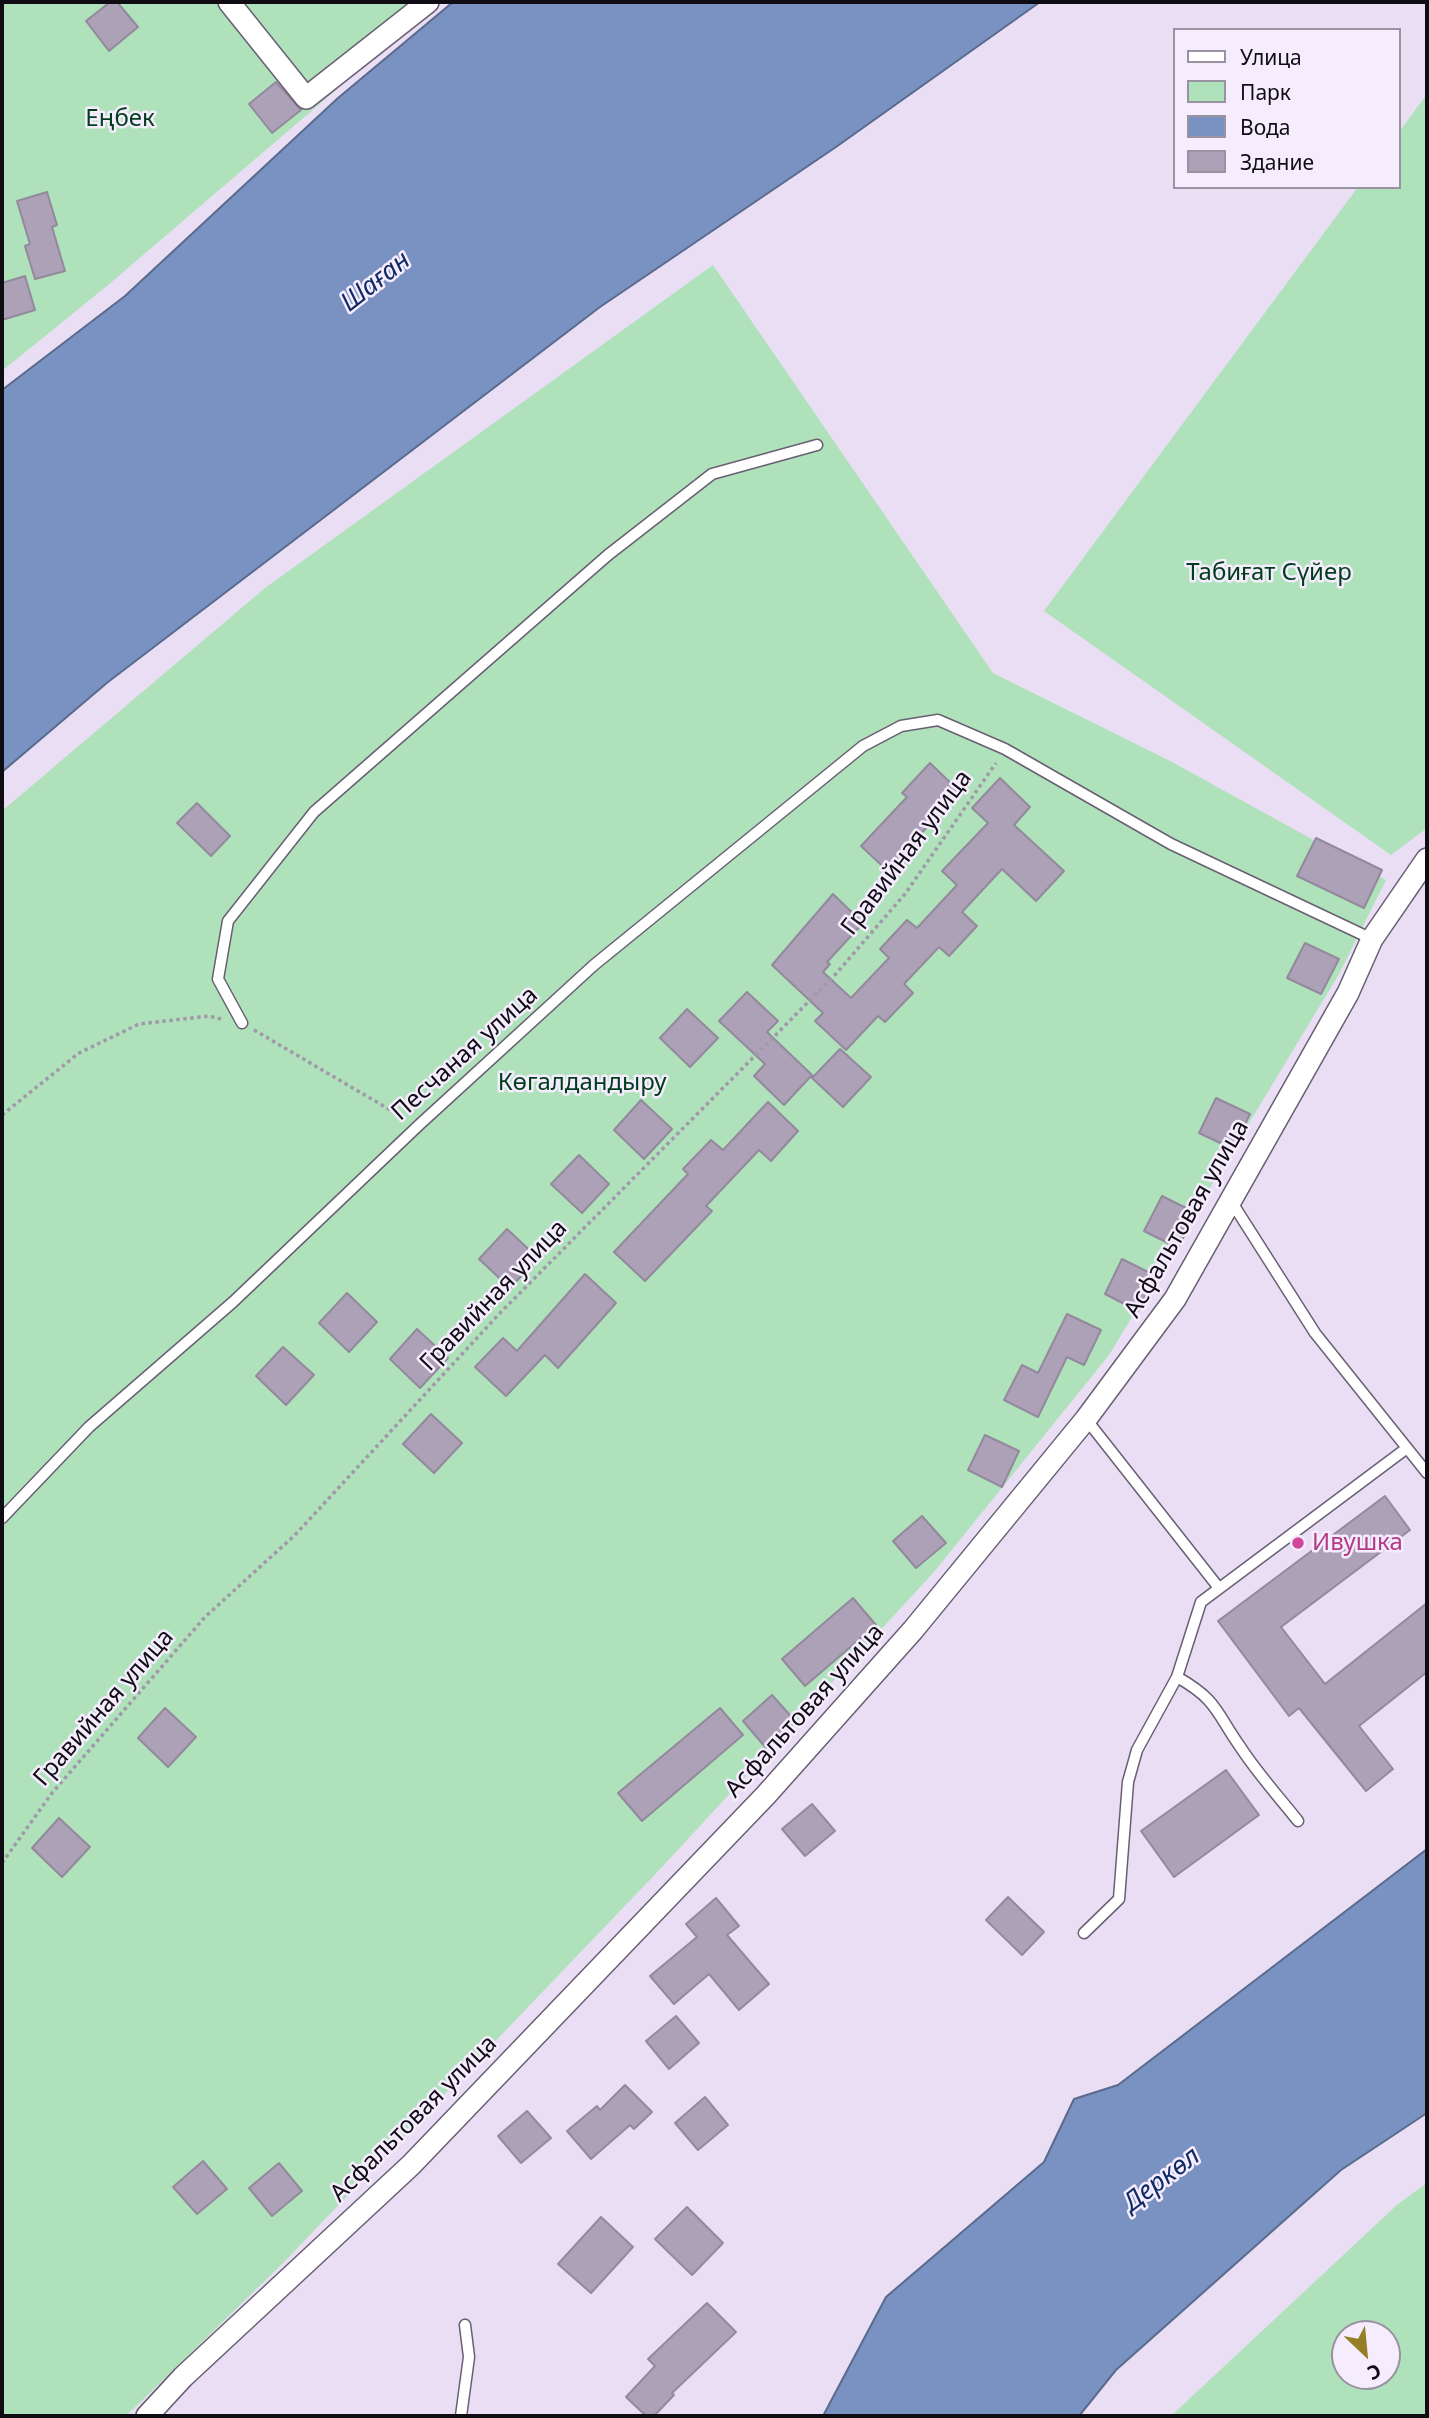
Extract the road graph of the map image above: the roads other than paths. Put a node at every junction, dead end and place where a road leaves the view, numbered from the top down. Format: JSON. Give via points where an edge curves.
{"nodes":[{"id":1,"x":229,"y":2,"type":"edge"},
{"id":2,"x":428,"y":2,"type":"edge"},
{"id":3,"x":817,"y":445,"type":"dead end"},
{"id":4,"x":1427,"y":859,"type":"edge"},
{"id":5,"x":1372,"y":939,"type":"junction"},
{"id":6,"x":242,"y":1023,"type":"road end"},
{"id":7,"x":1229,"y":1199,"type":"junction"},
{"id":8,"x":1086,"y":1419,"type":"junction"},
{"id":9,"x":1407,"y":1448,"type":"junction"},
{"id":10,"x":1427,"y":1472,"type":"edge"},
{"id":11,"x":2,"y":1518,"type":"edge"},
{"id":12,"x":1219,"y":1588,"type":"junction"},
{"id":13,"x":1177,"y":1677,"type":"junction"},
{"id":14,"x":1298,"y":1821,"type":"dead end"},
{"id":15,"x":1084,"y":1933,"type":"dead end"},
{"id":16,"x":465,"y":2325,"type":"dead end"},
{"id":17,"x":147,"y":2416,"type":"edge"},
{"id":18,"x":461,"y":2416,"type":"edge"}],
"edges":[{"from":1,"to":2,"type":"street","via":[[306,97]]},
{"from":3,"to":6,"type":"lane","via":[[712,474],[608,555],[314,812],[228,921],[218,979]]},
{"from":4,"to":5,"type":"street","name":"Асфальтовая улица"},
{"from":5,"to":7,"type":"street","name":"Асфальтовая улица","via":[[1348,993]]},
{"from":5,"to":11,"type":"lane","name":"Песчаная улица","via":[[1171,844],[1005,749],[938,720],[901,726],[863,746],[594,965],[233,1302],[89,1427]]},
{"from":7,"to":8,"type":"street","name":"Асфальтовая улица","via":[[1175,1299]]},
{"from":7,"to":9,"type":"lane","via":[[1315,1333]]},
{"from":8,"to":12,"type":"lane"},
{"from":8,"to":17,"type":"street","name":"Асфальтовая улица","via":[[914,1630],[766,1795],[411,2165],[183,2376]]},
{"from":9,"to":10,"type":"lane"},
{"from":9,"to":12,"type":"lane"},
{"from":12,"to":13,"type":"lane","via":[[1200,1602]]},
{"from":13,"to":14,"type":"lane","via":[[1220,1711],[1240,1747]]},
{"from":13,"to":15,"type":"lane","via":[[1137,1750],[1128,1782],[1119,1899]]},
{"from":16,"to":18,"type":"lane","via":[[468,2357]]}]}
